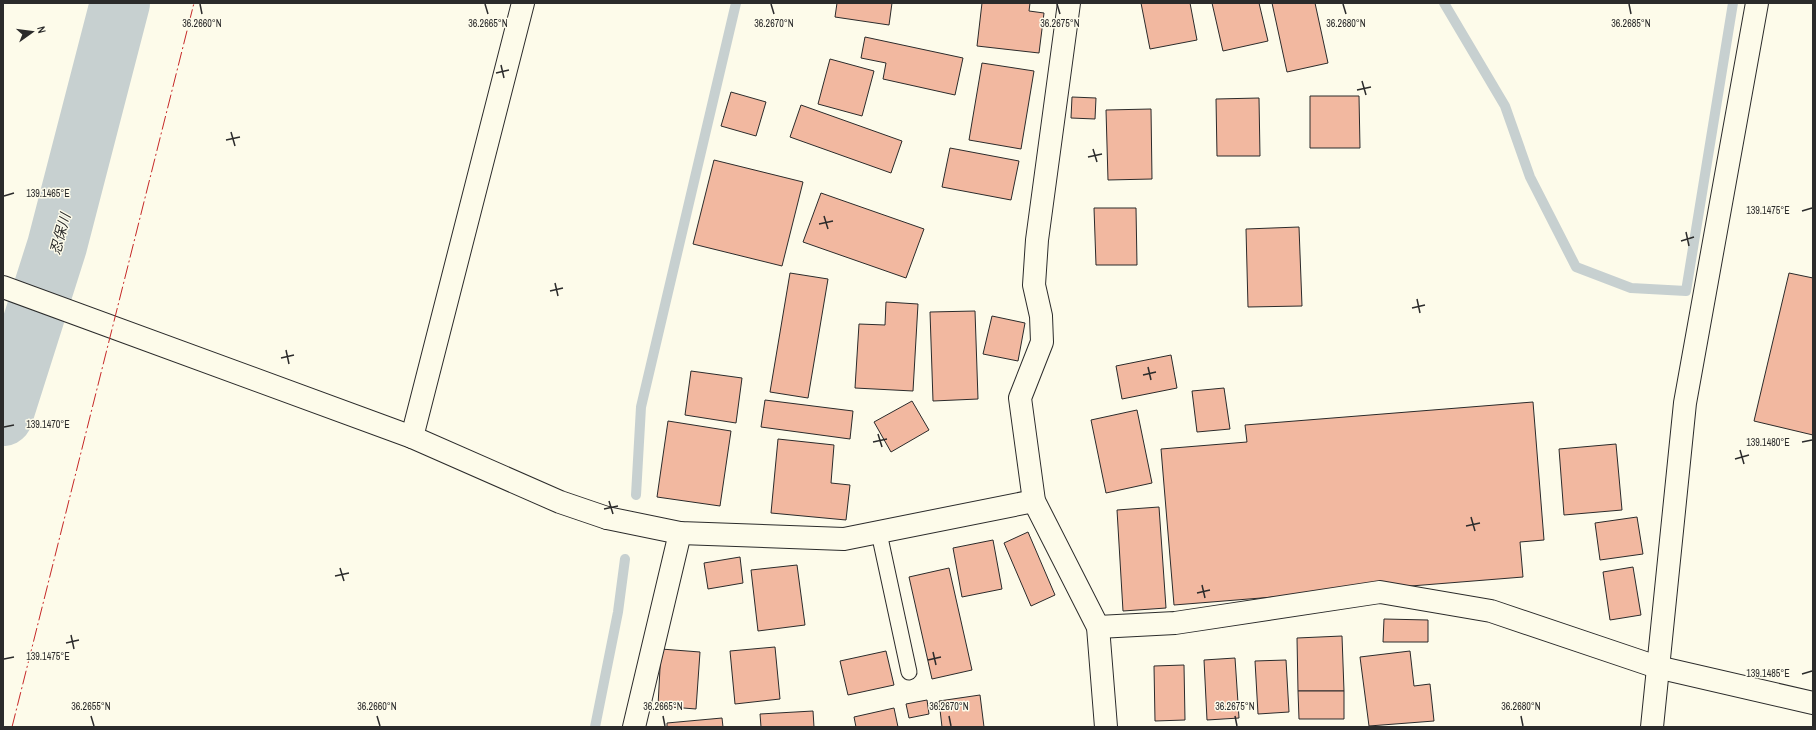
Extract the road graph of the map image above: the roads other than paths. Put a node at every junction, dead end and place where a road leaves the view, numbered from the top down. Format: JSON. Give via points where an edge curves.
{"nodes":[{"id":1,"x":523,"y":3,"type":"edge"},
{"id":2,"x":1069,"y":3,"type":"edge"},
{"id":3,"x":1757,"y":3,"type":"edge"},
{"id":4,"x":3,"y":287,"type":"edge"},
{"id":5,"x":412,"y":437,"type":"junction"},
{"id":6,"x":1034,"y":501,"type":"junction"},
{"id":7,"x":680,"y":533,"type":"junction"},
{"id":8,"x":879,"y":533,"type":"junction"},
{"id":9,"x":1098,"y":627,"type":"junction"},
{"id":10,"x":1657,"y":667,"type":"junction"},
{"id":11,"x":909,"y":672,"type":"dead end"},
{"id":12,"x":1813,"y":703,"type":"edge"},
{"id":13,"x":634,"y":727,"type":"edge"},
{"id":14,"x":1106,"y":727,"type":"edge"},
{"id":15,"x":1652,"y":727,"type":"edge"}],
"edges":[{"from":1,"to":5,"type":"street"},
{"from":2,"to":6,"type":"street","via":[[1037,240],[1034,285],[1041,316],[1042,342],[1020,398]]},
{"from":3,"to":10,"type":"street","via":[[1684,403]]},
{"from":4,"to":5,"type":"street"},
{"from":5,"to":7,"type":"street","via":[[560,502],[607,518]]},
{"from":6,"to":8,"type":"street"},
{"from":6,"to":9,"type":"street"},
{"from":7,"to":8,"type":"street","via":[[844,539]]},
{"from":7,"to":13,"type":"street"},
{"from":8,"to":11,"type":"lane"},
{"from":9,"to":10,"type":"street","via":[[1175,623],[1380,592],[1491,611]]},
{"from":9,"to":14,"type":"street"},
{"from":10,"to":12,"type":"street"},
{"from":10,"to":15,"type":"street"}]}
